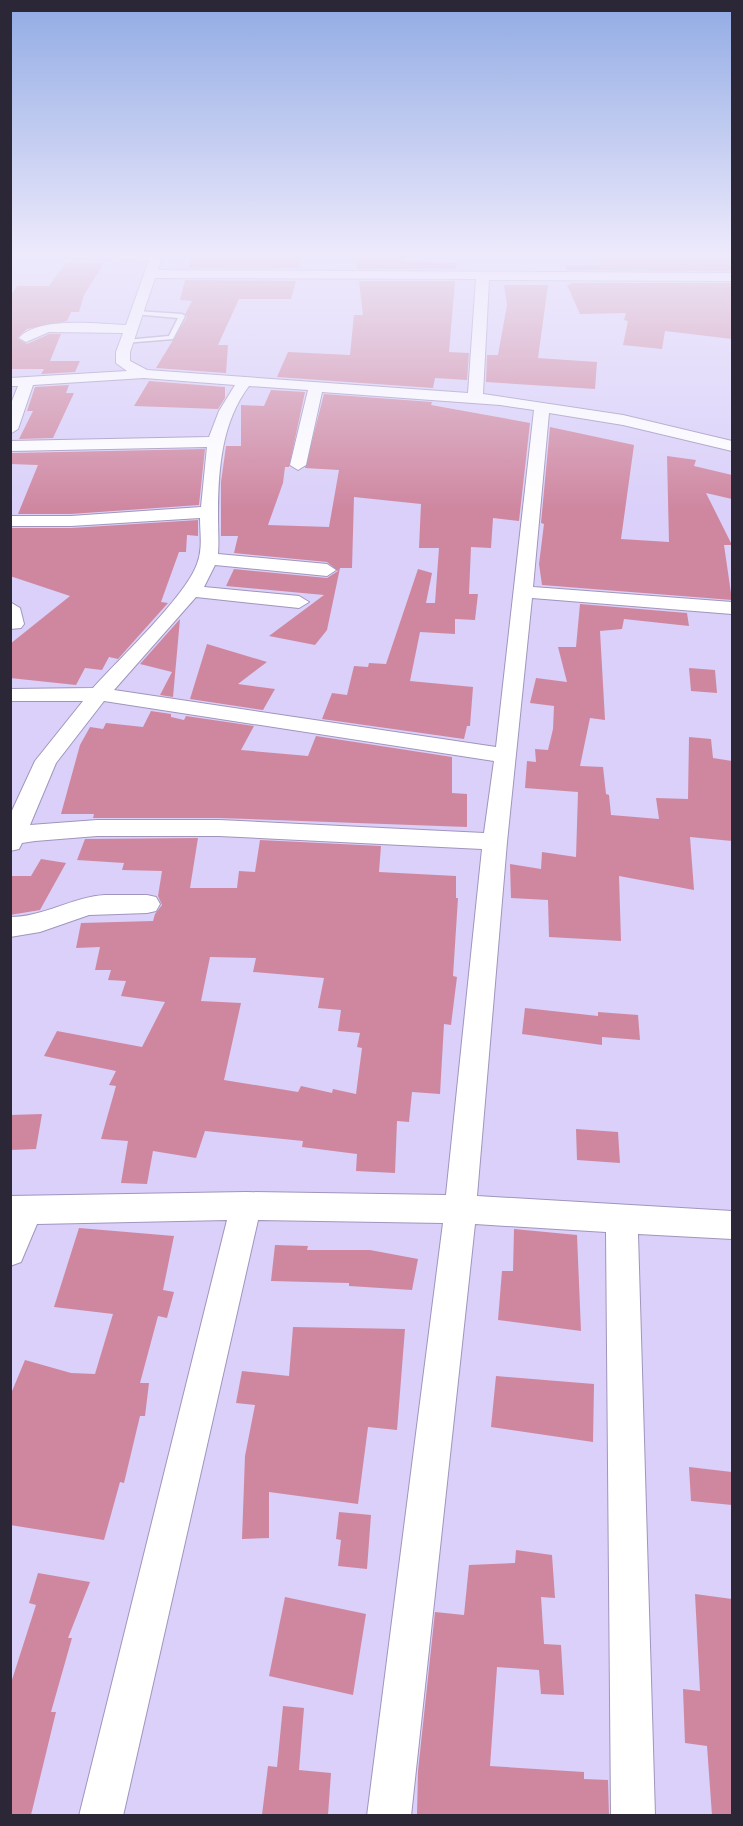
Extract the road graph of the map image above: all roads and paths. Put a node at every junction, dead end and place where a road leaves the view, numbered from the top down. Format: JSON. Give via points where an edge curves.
{"nodes":[{"id":1,"x":127,"y":339,"type":"edge"},
{"id":2,"x":479,"y":339,"type":"edge"},
{"id":3,"x":144,"y":374,"type":"junction"},
{"id":4,"x":10,"y":381,"type":"edge"},
{"id":5,"x":27,"y":381,"type":"junction"},
{"id":6,"x":245,"y":382,"type":"junction"},
{"id":7,"x":316,"y":387,"type":"junction"},
{"id":8,"x":475,"y":398,"type":"junction"},
{"id":9,"x":542,"y":406,"type":"junction"},
{"id":10,"x":10,"y":429,"type":"edge"},
{"id":11,"x":215,"y":442,"type":"junction"},
{"id":12,"x":10,"y":446,"type":"edge"},
{"id":13,"x":732,"y":446,"type":"edge"},
{"id":14,"x":298,"y":465,"type":"dead end"},
{"id":15,"x":209,"y":512,"type":"junction"},
{"id":16,"x":10,"y":521,"type":"edge"},
{"id":17,"x":208,"y":559,"type":"junction"},
{"id":18,"x":327,"y":570,"type":"dead end"},
{"id":19,"x":191,"y":591,"type":"junction"},
{"id":20,"x":523,"y":592,"type":"junction"},
{"id":21,"x":299,"y":602,"type":"dead end"},
{"id":22,"x":732,"y":608,"type":"edge"},
{"id":23,"x":99,"y":694,"type":"junction"},
{"id":24,"x":10,"y":695,"type":"edge"},
{"id":25,"x":506,"y":756,"type":"junction"},
{"id":26,"x":15,"y":828,"type":"edge"},
{"id":27,"x":495,"y":842,"type":"junction"},
{"id":28,"x":147,"y":904,"type":"dead end"},
{"id":29,"x":10,"y":927,"type":"edge"},
{"id":30,"x":246,"y":1206,"type":"junction"},
{"id":31,"x":460,"y":1209,"type":"junction"},
{"id":32,"x":18,"y":1210,"type":"edge"},
{"id":33,"x":622,"y":1218,"type":"junction"},
{"id":34,"x":732,"y":1225,"type":"edge"},
{"id":35,"x":10,"y":1251,"type":"edge"},
{"id":36,"x":101,"y":1815,"type":"edge"},
{"id":37,"x":389,"y":1815,"type":"edge"},
{"id":38,"x":633,"y":1815,"type":"edge"}],
"edges":[{"from":1,"to":3,"type":"street","via":[[123,363]]},
{"from":2,"to":8,"type":"street"},
{"from":3,"to":5,"type":"street"},
{"from":3,"to":6,"type":"street"},
{"from":4,"to":5,"type":"street"},
{"from":5,"to":10,"type":"street"},
{"from":6,"to":7,"type":"street"},
{"from":6,"to":11,"type":"street","via":[[234,394]]},
{"from":7,"to":8,"type":"street"},
{"from":7,"to":14,"type":"street"},
{"from":8,"to":9,"type":"street"},
{"from":9,"to":13,"type":"street"},
{"from":9,"to":20,"type":"street"},
{"from":11,"to":12,"type":"street"},
{"from":11,"to":15,"type":"street"},
{"from":15,"to":16,"type":"street"},
{"from":15,"to":17,"type":"street"},
{"from":17,"to":18,"type":"street"},
{"from":17,"to":19,"type":"street"},
{"from":19,"to":21,"type":"street"},
{"from":19,"to":23,"type":"street"},
{"from":20,"to":22,"type":"street"},
{"from":20,"to":25,"type":"street"},
{"from":23,"to":24,"type":"street"},
{"from":23,"to":25,"type":"street"},
{"from":23,"to":26,"type":"street","via":[[46,761]]},
{"from":25,"to":27,"type":"street"},
{"from":26,"to":27,"type":"street","via":[[292,828]]},
{"from":27,"to":31,"type":"street"},
{"from":28,"to":29,"type":"street","via":[[83,906],[49,922]]},
{"from":30,"to":31,"type":"street"},
{"from":30,"to":32,"type":"street"},
{"from":30,"to":36,"type":"street"},
{"from":31,"to":33,"type":"street"},
{"from":31,"to":37,"type":"street"},
{"from":32,"to":35,"type":"street"},
{"from":33,"to":34,"type":"street"},
{"from":33,"to":38,"type":"street"}]}
